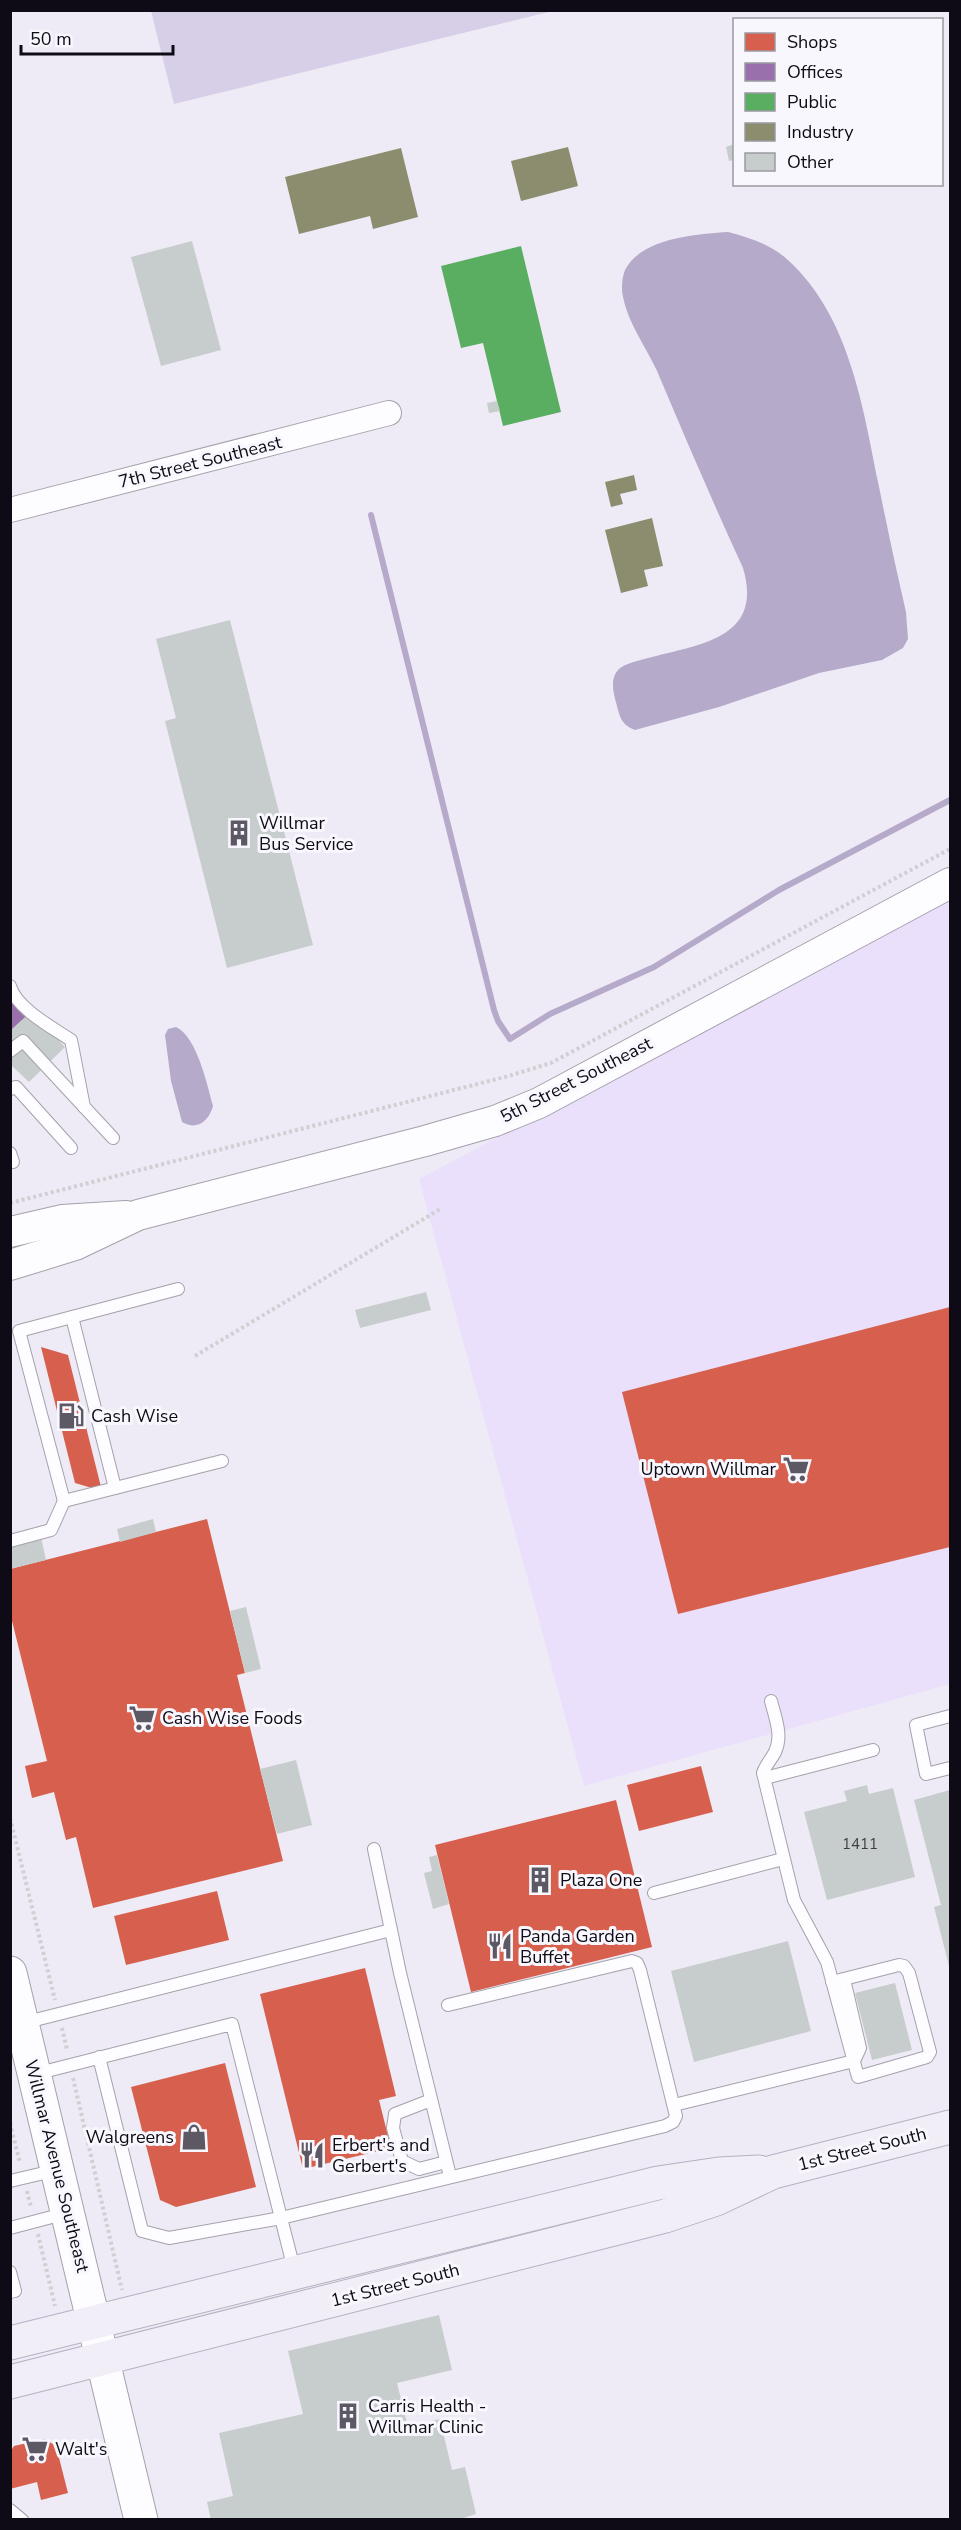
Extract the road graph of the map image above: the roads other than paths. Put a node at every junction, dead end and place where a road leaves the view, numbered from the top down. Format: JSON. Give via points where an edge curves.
{"nodes":[{"id":1,"x":389,"y":413,"type":"dead end"},
{"id":2,"x":10,"y":510,"type":"edge"},
{"id":3,"x":951,"y":883,"type":"edge"},
{"id":4,"x":10,"y":986,"type":"edge"},
{"id":5,"x":10,"y":1051,"type":"edge"},
{"id":6,"x":10,"y":1089,"type":"edge"},
{"id":7,"x":84,"y":1107,"type":"junction"},
{"id":8,"x":113,"y":1137,"type":"dead end"},
{"id":9,"x":70,"y":1148,"type":"dead end"},
{"id":10,"x":138,"y":1215,"type":"junction"},
{"id":11,"x":10,"y":1232,"type":"edge"},
{"id":12,"x":10,"y":1265,"type":"edge"},
{"id":13,"x":178,"y":1289,"type":"dead end"},
{"id":14,"x":72,"y":1317,"type":"junction"},
{"id":15,"x":15,"y":1332,"type":"edge"},
{"id":16,"x":222,"y":1461,"type":"dead end"},
{"id":17,"x":116,"y":1488,"type":"junction"},
{"id":18,"x":64,"y":1501,"type":"junction"},
{"id":19,"x":10,"y":1540,"type":"edge"},
{"id":20,"x":771,"y":1701,"type":"dead end"},
{"id":21,"x":951,"y":1716,"type":"edge"},
{"id":22,"x":873,"y":1750,"type":"dead end"},
{"id":23,"x":951,"y":1768,"type":"edge"},
{"id":24,"x":765,"y":1778,"type":"junction"},
{"id":25,"x":374,"y":1849,"type":"dead end"},
{"id":26,"x":783,"y":1859,"type":"junction"},
{"id":27,"x":654,"y":1893,"type":"dead end"},
{"id":28,"x":391,"y":1930,"type":"junction"},
{"id":29,"x":10,"y":1973,"type":"edge"},
{"id":30,"x":838,"y":1980,"type":"junction"},
{"id":31,"x":448,"y":2005,"type":"dead end"},
{"id":32,"x":17,"y":2025,"type":"edge"},
{"id":33,"x":99,"y":2057,"type":"junction"},
{"id":34,"x":854,"y":2061,"type":"junction"},
{"id":35,"x":35,"y":2074,"type":"junction"},
{"id":36,"x":431,"y":2100,"type":"junction"},
{"id":37,"x":674,"y":2105,"type":"junction"},
{"id":38,"x":951,"y":2127,"type":"edge"},
{"id":39,"x":446,"y":2162,"type":"junction"},
{"id":40,"x":58,"y":2170,"type":"junction"},
{"id":41,"x":773,"y":2172,"type":"junction"},
{"id":42,"x":450,"y":2176,"type":"junction"},
{"id":43,"x":10,"y":2181,"type":"edge"},
{"id":44,"x":68,"y":2212,"type":"junction"},
{"id":45,"x":281,"y":2217,"type":"junction"},
{"id":46,"x":10,"y":2228,"type":"edge"},
{"id":47,"x":10,"y":2272,"type":"edge"},
{"id":48,"x":295,"y":2274,"type":"junction"},
{"id":49,"x":10,"y":2292,"type":"edge"},
{"id":50,"x":95,"y":2324,"type":"junction"},
{"id":51,"x":10,"y":2343,"type":"edge"},
{"id":52,"x":104,"y":2360,"type":"junction"},
{"id":53,"x":10,"y":2382,"type":"edge"},
{"id":54,"x":10,"y":2510,"type":"edge"},
{"id":55,"x":22,"y":2520,"type":"edge"},
{"id":56,"x":141,"y":2520,"type":"edge"}],
"edges":[{"from":1,"to":2,"type":"street","name":"7th Street Southeast"},
{"from":3,"to":10,"type":"street","name":"5th Street Southeast","via":[[508,1117]]},
{"from":4,"to":7,"type":"lane","via":[[12,994],[36,1017],[71,1040]]},
{"from":5,"to":7,"type":"lane","via":[[23,1041]]},
{"from":6,"to":9,"type":"lane","via":[[16,1087]]},
{"from":7,"to":8,"type":"lane"},
{"from":10,"to":11,"type":"street","name":"5th Street Southeast","via":[[62,1220]]},
{"from":10,"to":12,"type":"street","name":"5th Street Southeast","via":[[75,1245]]},
{"from":13,"to":14,"type":"lane"},
{"from":14,"to":15,"type":"lane"},
{"from":14,"to":17,"type":"lane"},
{"from":15,"to":18,"type":"lane"},
{"from":16,"to":17,"type":"lane"},
{"from":17,"to":18,"type":"lane"},
{"from":18,"to":19,"type":"lane","via":[[51,1530]]},
{"from":20,"to":24,"type":"lane","via":[[778,1739],[766,1764]]},
{"from":21,"to":23,"type":"lane","via":[[916,1725],[926,1774]]},
{"from":22,"to":24,"type":"lane"},
{"from":24,"to":26,"type":"lane"},
{"from":25,"to":28,"type":"lane"},
{"from":26,"to":27,"type":"lane"},
{"from":26,"to":30,"type":"lane","via":[[794,1900]]},
{"from":28,"to":32,"type":"lane"},
{"from":28,"to":36,"type":"lane"},
{"from":29,"to":32,"type":"main road","name":"Willmar Avenue Southeast"},
{"from":30,"to":34,"type":"lane"},
{"from":30,"to":34,"type":"lane","via":[[904,1966],[930,2052],[922,2060],[858,2077]]},
{"from":31,"to":37,"type":"lane","via":[[632,1961],[638,1963]]},
{"from":32,"to":35,"type":"main road","name":"Willmar Avenue Southeast"},
{"from":33,"to":35,"type":"lane"},
{"from":33,"to":45,"type":"lane","via":[[142,2231],[169,2238]]},
{"from":33,"to":45,"type":"lane","via":[[232,2024]]},
{"from":34,"to":37,"type":"lane"},
{"from":35,"to":40,"type":"main road","name":"Willmar Avenue Southeast"},
{"from":36,"to":39,"type":"lane"},
{"from":36,"to":39,"type":"lane","via":[[395,2114],[393,2128],[402,2161],[419,2169]]},
{"from":37,"to":42,"type":"lane","via":[[676,2116],[665,2126]]},
{"from":38,"to":41,"type":"main road","name":"1st Street South"},
{"from":39,"to":42,"type":"lane"},
{"from":40,"to":43,"type":"lane"},
{"from":40,"to":44,"type":"main road","name":"Willmar Avenue Southeast"},
{"from":41,"to":48,"type":"main road","name":"1st Street South","via":[[658,2182]]},
{"from":41,"to":52,"type":"main road","name":"1st Street South","via":[[716,2199],[665,2216]]},
{"from":42,"to":45,"type":"lane"},
{"from":44,"to":46,"type":"lane"},
{"from":44,"to":50,"type":"main road","name":"Willmar Avenue Southeast"},
{"from":45,"to":48,"type":"lane"},
{"from":47,"to":49,"type":"lane","via":[[15,2291]]},
{"from":48,"to":50,"type":"main road","name":"1st Street South"},
{"from":50,"to":51,"type":"main road","name":"1st Street South"},
{"from":50,"to":52,"type":"main road","name":"Willmar Avenue Southeast"},
{"from":52,"to":53,"type":"main road","name":"1st Street South"},
{"from":52,"to":56,"type":"main road","name":"Willmar Avenue Southeast"},
{"from":54,"to":55,"type":"lane"}]}
